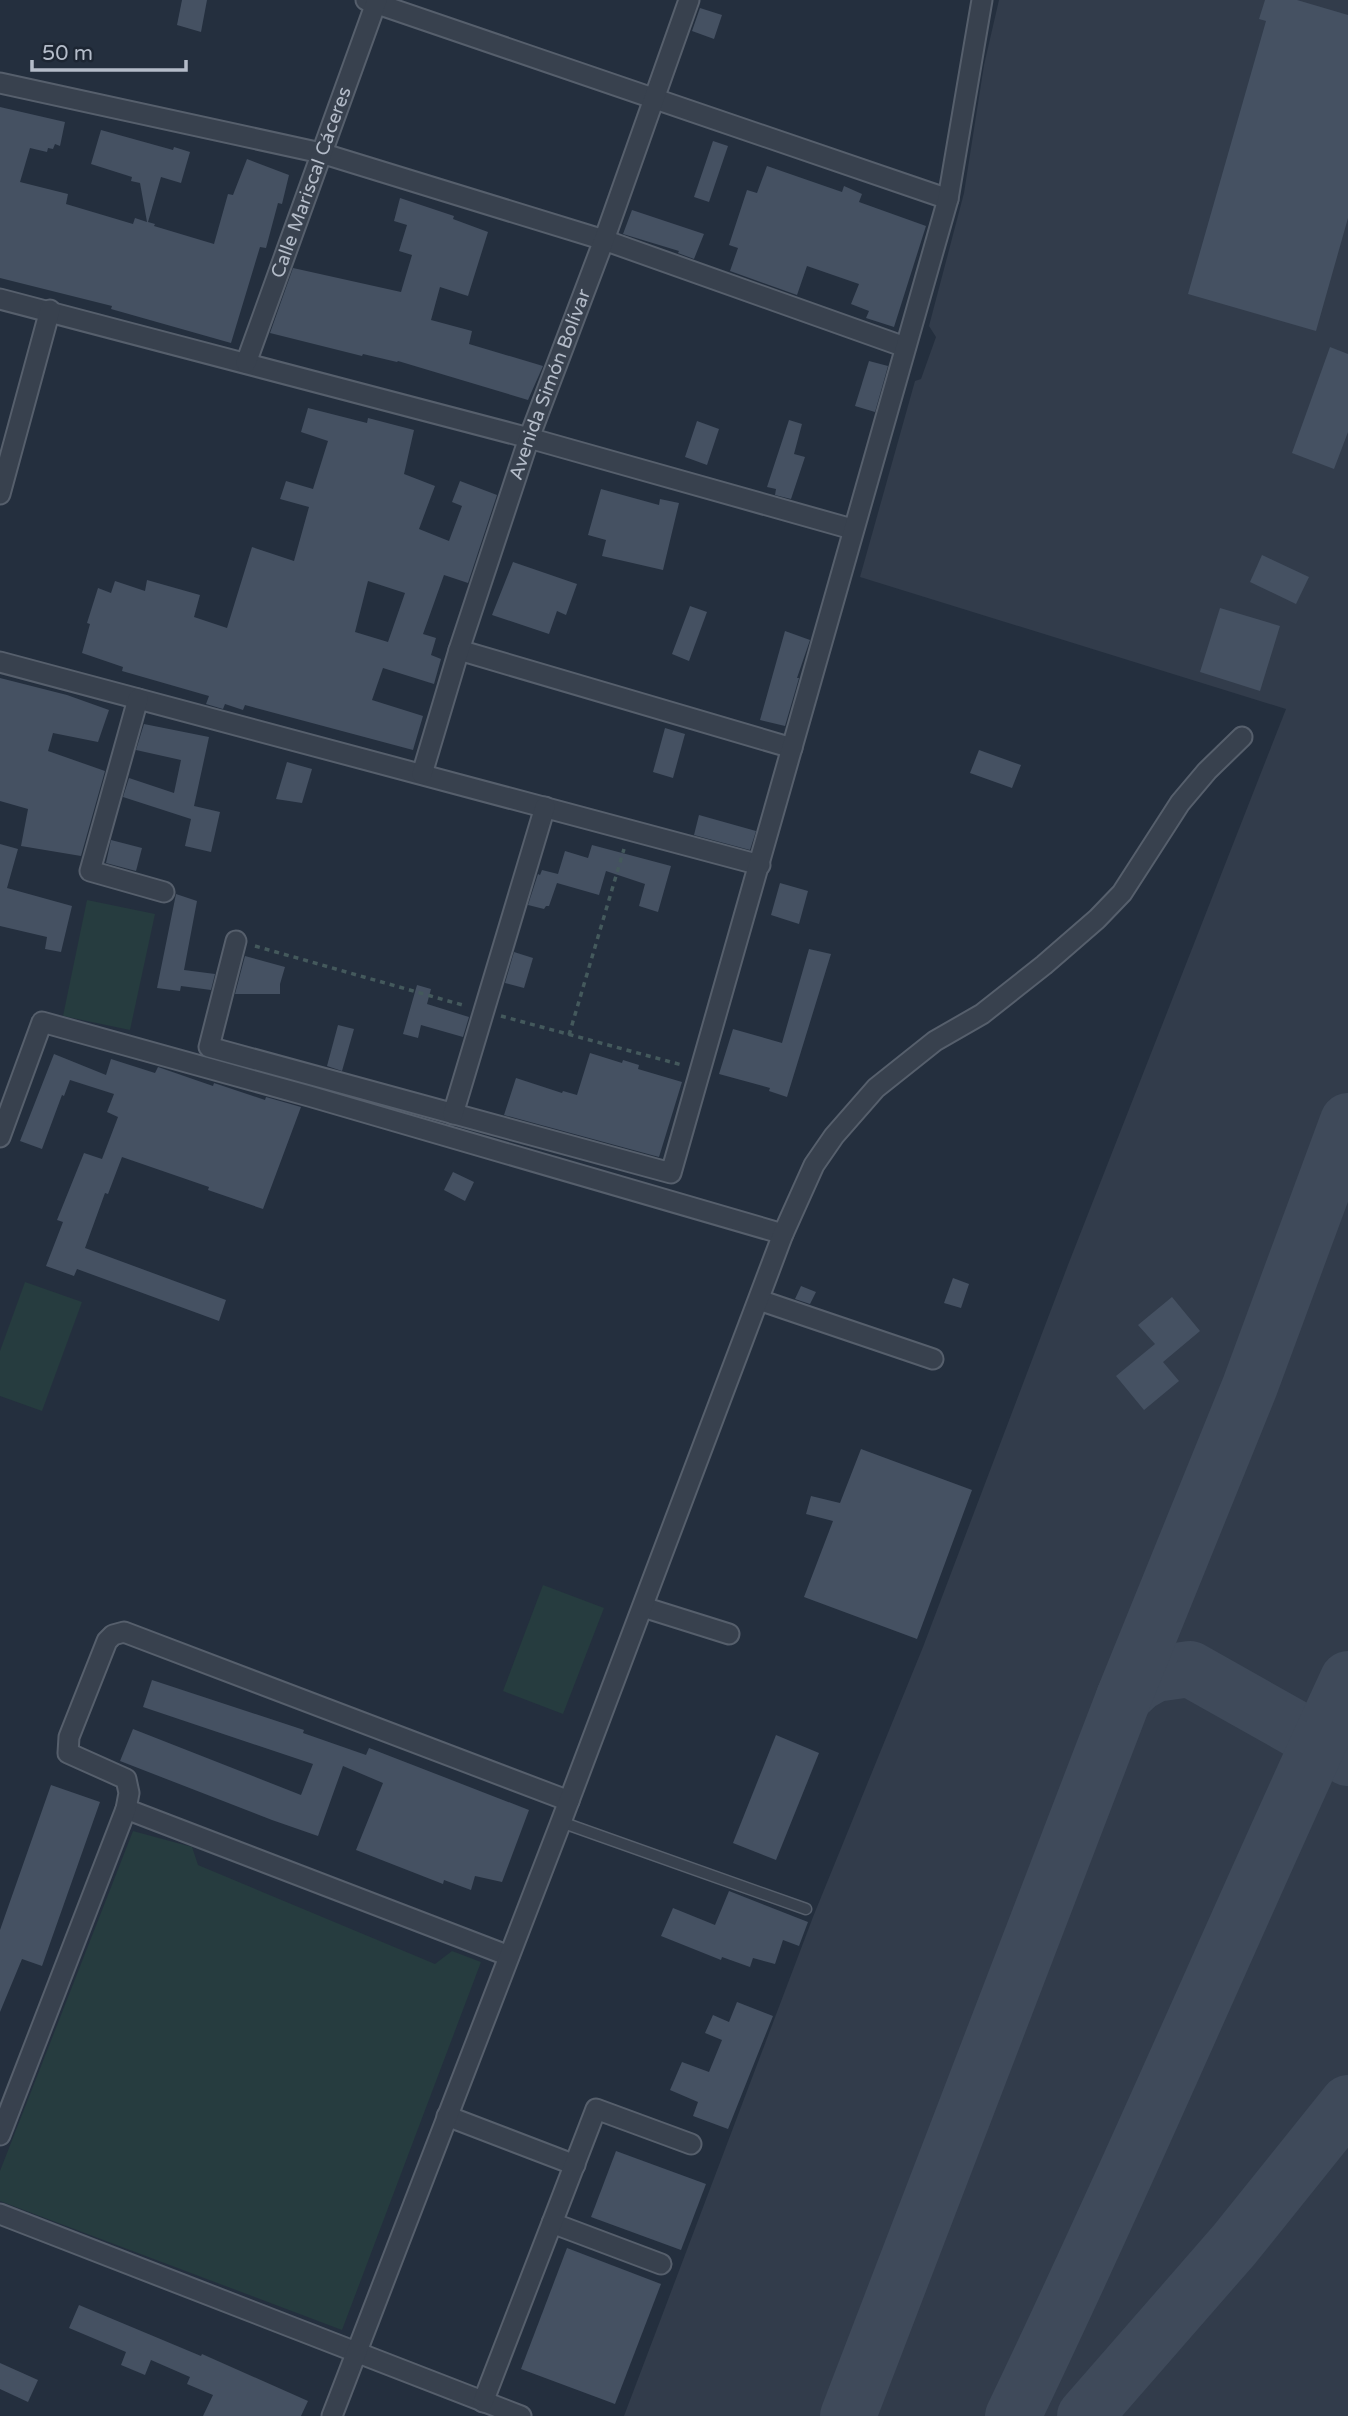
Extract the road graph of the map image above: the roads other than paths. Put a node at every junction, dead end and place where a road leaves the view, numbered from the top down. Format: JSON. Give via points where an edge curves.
{"nodes":[{"id":1,"x":689,"y":0,"type":"edge"},
{"id":2,"x":982,"y":0,"type":"edge"},
{"id":3,"x":373,"y":1,"type":"edge"},
{"id":4,"x":0,"y":83,"type":"edge"},
{"id":5,"x":654,"y":98,"type":"junction"},
{"id":6,"x":321,"y":153,"type":"junction"},
{"id":7,"x":948,"y":199,"type":"junction"},
{"id":8,"x":604,"y":240,"type":"junction"},
{"id":9,"x":0,"y":299,"type":"edge"},
{"id":10,"x":50,"y":310,"type":"junction"},
{"id":11,"x":905,"y":347,"type":"junction"},
{"id":12,"x":246,"y":363,"type":"junction"},
{"id":13,"x":528,"y":438,"type":"junction"},
{"id":14,"x":0,"y":494,"type":"edge"},
{"id":15,"x":852,"y":529,"type":"junction"},
{"id":16,"x":459,"y":650,"type":"junction"},
{"id":17,"x":0,"y":662,"type":"edge"},
{"id":18,"x":138,"y":699,"type":"junction"},
{"id":19,"x":1242,"y":737,"type":"dead end"},
{"id":20,"x":792,"y":748,"type":"junction"},
{"id":21,"x":422,"y":774,"type":"junction"},
{"id":22,"x":545,"y":807,"type":"junction"},
{"id":23,"x":760,"y":864,"type":"junction"},
{"id":24,"x":164,"y":892,"type":"dead end"},
{"id":25,"x":236,"y":941,"type":"dead end"},
{"id":26,"x":453,"y":1115,"type":"junction"},
{"id":27,"x":0,"y":1137,"type":"edge"},
{"id":28,"x":783,"y":1234,"type":"junction"},
{"id":29,"x":759,"y":1300,"type":"junction"},
{"id":30,"x":933,"y":1359,"type":"dead end"},
{"id":31,"x":643,"y":1606,"type":"junction"},
{"id":32,"x":729,"y":1634,"type":"dead end"},
{"id":33,"x":569,"y":1801,"type":"junction"},
{"id":34,"x":126,"y":1809,"type":"junction"},
{"id":35,"x":561,"y":1822,"type":"junction"},
{"id":36,"x":806,"y":1909,"type":"dead end"},
{"id":37,"x":509,"y":1956,"type":"junction"},
{"id":38,"x":447,"y":2116,"type":"junction"},
{"id":39,"x":0,"y":2135,"type":"edge"},
{"id":40,"x":691,"y":2144,"type":"dead end"},
{"id":41,"x":575,"y":2165,"type":"junction"},
{"id":42,"x":0,"y":2214,"type":"edge"},
{"id":43,"x":552,"y":2223,"type":"junction"},
{"id":44,"x":661,"y":2264,"type":"dead end"},
{"id":45,"x":356,"y":2353,"type":"junction"},
{"id":46,"x":483,"y":2402,"type":"junction"},
{"id":47,"x":332,"y":2416,"type":"edge"},
{"id":48,"x":521,"y":2416,"type":"edge"}],
"edges":[{"from":1,"to":5,"type":"street","name":"Avenida Simón Bolívar"},
{"from":2,"to":7,"type":"street"},
{"from":3,"to":5,"type":"street"},
{"from":3,"to":6,"type":"street","name":"Calle Mariscal Cáceres"},
{"from":4,"to":6,"type":"street"},
{"from":5,"to":7,"type":"street"},
{"from":5,"to":8,"type":"street","name":"Avenida Simón Bolívar"},
{"from":6,"to":8,"type":"street"},
{"from":6,"to":12,"type":"street","name":"Calle Mariscal Cáceres"},
{"from":7,"to":11,"type":"street"},
{"from":8,"to":11,"type":"street"},
{"from":8,"to":13,"type":"street","name":"Avenida Simón Bolívar"},
{"from":9,"to":10,"type":"street"},
{"from":10,"to":12,"type":"street"},
{"from":10,"to":14,"type":"street"},
{"from":11,"to":15,"type":"street"},
{"from":12,"to":13,"type":"street"},
{"from":13,"to":15,"type":"street"},
{"from":13,"to":16,"type":"street","name":"Avenida Simón Bolívar"},
{"from":15,"to":20,"type":"street"},
{"from":16,"to":20,"type":"street"},
{"from":16,"to":21,"type":"street","name":"Avenida Simón Bolívar"},
{"from":17,"to":18,"type":"street"},
{"from":18,"to":21,"type":"street"},
{"from":18,"to":24,"type":"street","via":[[90,871]]},
{"from":19,"to":28,"type":"street","via":[[1180,803],[1122,893],[1097,919],[982,1014],[935,1041],[876,1088],[814,1165]]},
{"from":20,"to":23,"type":"street"},
{"from":21,"to":22,"type":"street"},
{"from":22,"to":23,"type":"street"},
{"from":22,"to":26,"type":"street"},
{"from":23,"to":26,"type":"street","via":[[671,1173]]},
{"from":25,"to":26,"type":"street","via":[[209,1047]]},
{"from":27,"to":28,"type":"street","via":[[41,1022]]},
{"from":28,"to":29,"type":"street"},
{"from":29,"to":30,"type":"street"},
{"from":29,"to":31,"type":"street"},
{"from":31,"to":32,"type":"street"},
{"from":31,"to":33,"type":"street"},
{"from":33,"to":34,"type":"street","via":[[124,1632],[107,1641],[69,1737],[68,1753],[126,1779]]},
{"from":33,"to":35,"type":"street"},
{"from":34,"to":37,"type":"street"},
{"from":34,"to":39,"type":"street"},
{"from":35,"to":36,"type":"lane"},
{"from":35,"to":37,"type":"street"},
{"from":37,"to":38,"type":"street"},
{"from":38,"to":41,"type":"street"},
{"from":38,"to":45,"type":"street"},
{"from":40,"to":41,"type":"street","via":[[596,2109]]},
{"from":41,"to":43,"type":"street"},
{"from":42,"to":45,"type":"street"},
{"from":43,"to":44,"type":"street"},
{"from":43,"to":46,"type":"street"},
{"from":45,"to":46,"type":"street"},
{"from":45,"to":47,"type":"street"},
{"from":46,"to":48,"type":"street"}]}
